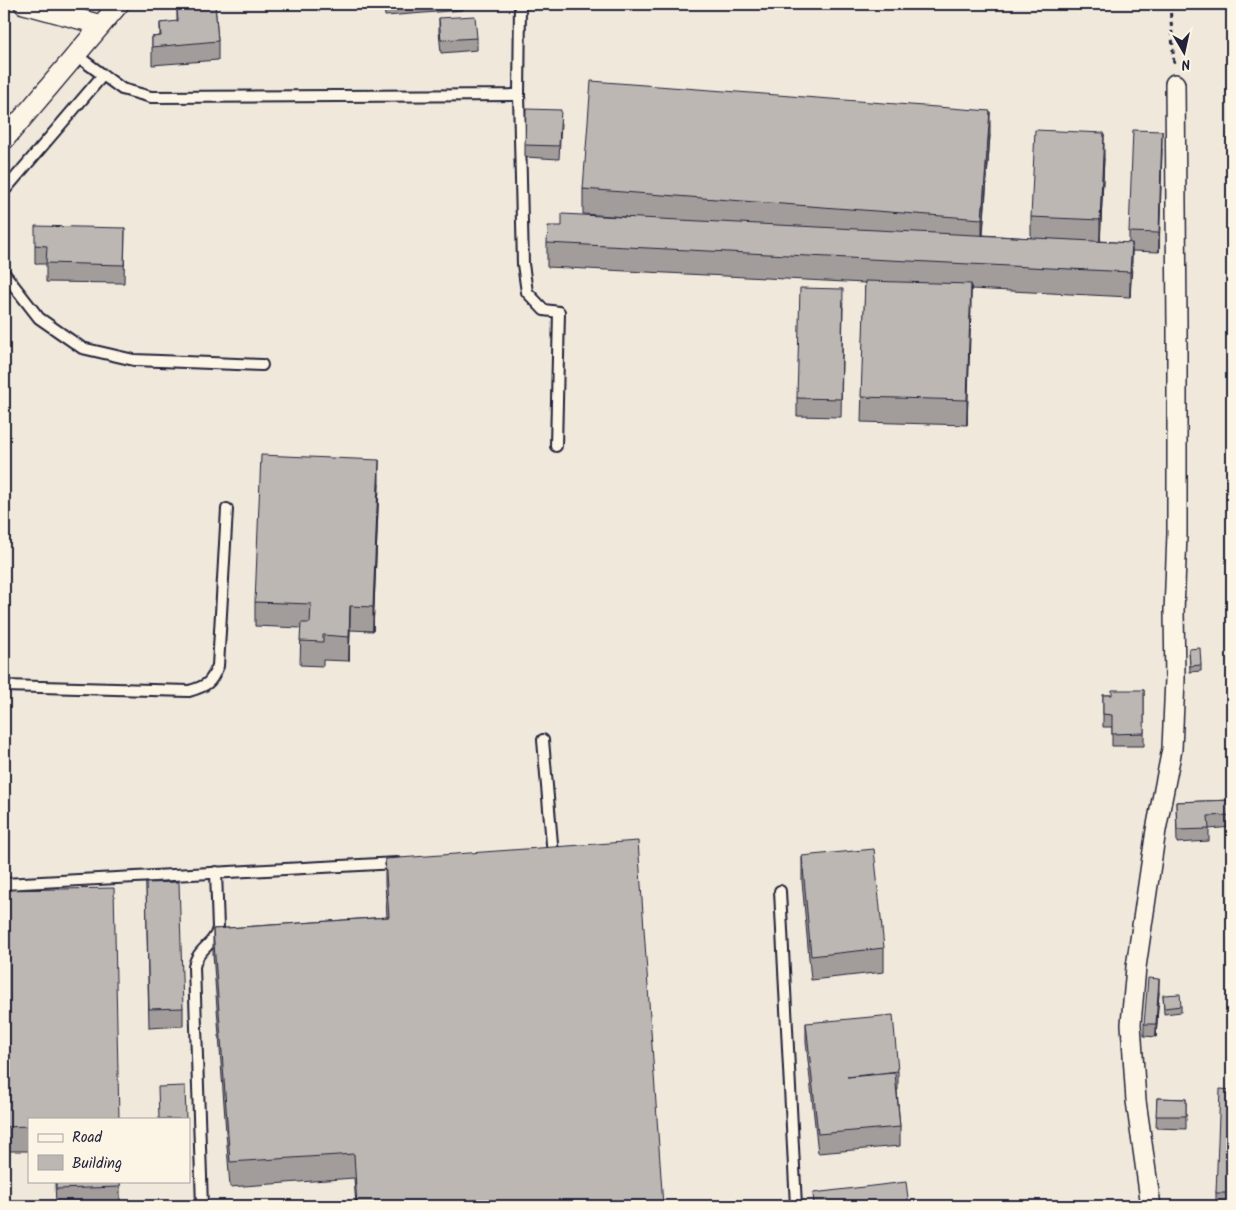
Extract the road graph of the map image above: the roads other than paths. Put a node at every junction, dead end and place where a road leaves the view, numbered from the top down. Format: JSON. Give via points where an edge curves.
{"nodes":[{"id":1,"x":24,"y":4,"type":"edge"},
{"id":2,"x":119,"y":4,"type":"edge"},
{"id":3,"x":520,"y":4,"type":"edge"},
{"id":4,"x":101,"y":25,"type":"junction"},
{"id":5,"x":76,"y":55,"type":"junction"},
{"id":6,"x":103,"y":75,"type":"junction"},
{"id":7,"x":1175,"y":84,"type":"road end"},
{"id":8,"x":519,"y":95,"type":"junction"},
{"id":9,"x":4,"y":140,"type":"edge"},
{"id":10,"x":4,"y":191,"type":"edge"},
{"id":11,"x":4,"y":273,"type":"edge"},
{"id":12,"x":262,"y":365,"type":"dead end"},
{"id":13,"x":556,"y":446,"type":"dead end"},
{"id":14,"x":227,"y":510,"type":"dead end"},
{"id":15,"x":4,"y":686,"type":"edge"},
{"id":16,"x":543,"y":740,"type":"dead end"},
{"id":17,"x":553,"y":855,"type":"edge"},
{"id":18,"x":404,"y":862,"type":"edge"},
{"id":19,"x":216,"y":872,"type":"junction"},
{"id":20,"x":4,"y":884,"type":"edge"},
{"id":21,"x":780,"y":891,"type":"dead end"},
{"id":22,"x":202,"y":1206,"type":"edge"},
{"id":23,"x":796,"y":1206,"type":"edge"},
{"id":24,"x":1151,"y":1206,"type":"edge"}],
"edges":[{"from":1,"to":4,"type":"street"},
{"from":2,"to":4,"type":"street"},
{"from":3,"to":8,"type":"lane"},
{"from":4,"to":5,"type":"street"},
{"from":5,"to":6,"type":"lane"},
{"from":5,"to":9,"type":"street"},
{"from":6,"to":8,"type":"lane","via":[[122,88],[151,97]]},
{"from":6,"to":10,"type":"lane"},
{"from":7,"to":24,"type":"street","via":[[1177,534],[1172,749],[1136,967],[1131,1024],[1136,1101]]},
{"from":8,"to":13,"type":"lane","via":[[526,292],[544,310],[559,312]]},
{"from":11,"to":12,"type":"lane","via":[[38,318],[82,348],[134,360]]},
{"from":14,"to":15,"type":"lane","via":[[218,666],[205,686],[189,690]]},
{"from":16,"to":17,"type":"lane"},
{"from":18,"to":19,"type":"lane"},
{"from":19,"to":20,"type":"lane"},
{"from":19,"to":22,"type":"lane","via":[[218,928],[216,936],[198,953],[194,967]]},
{"from":21,"to":23,"type":"lane"}]}
